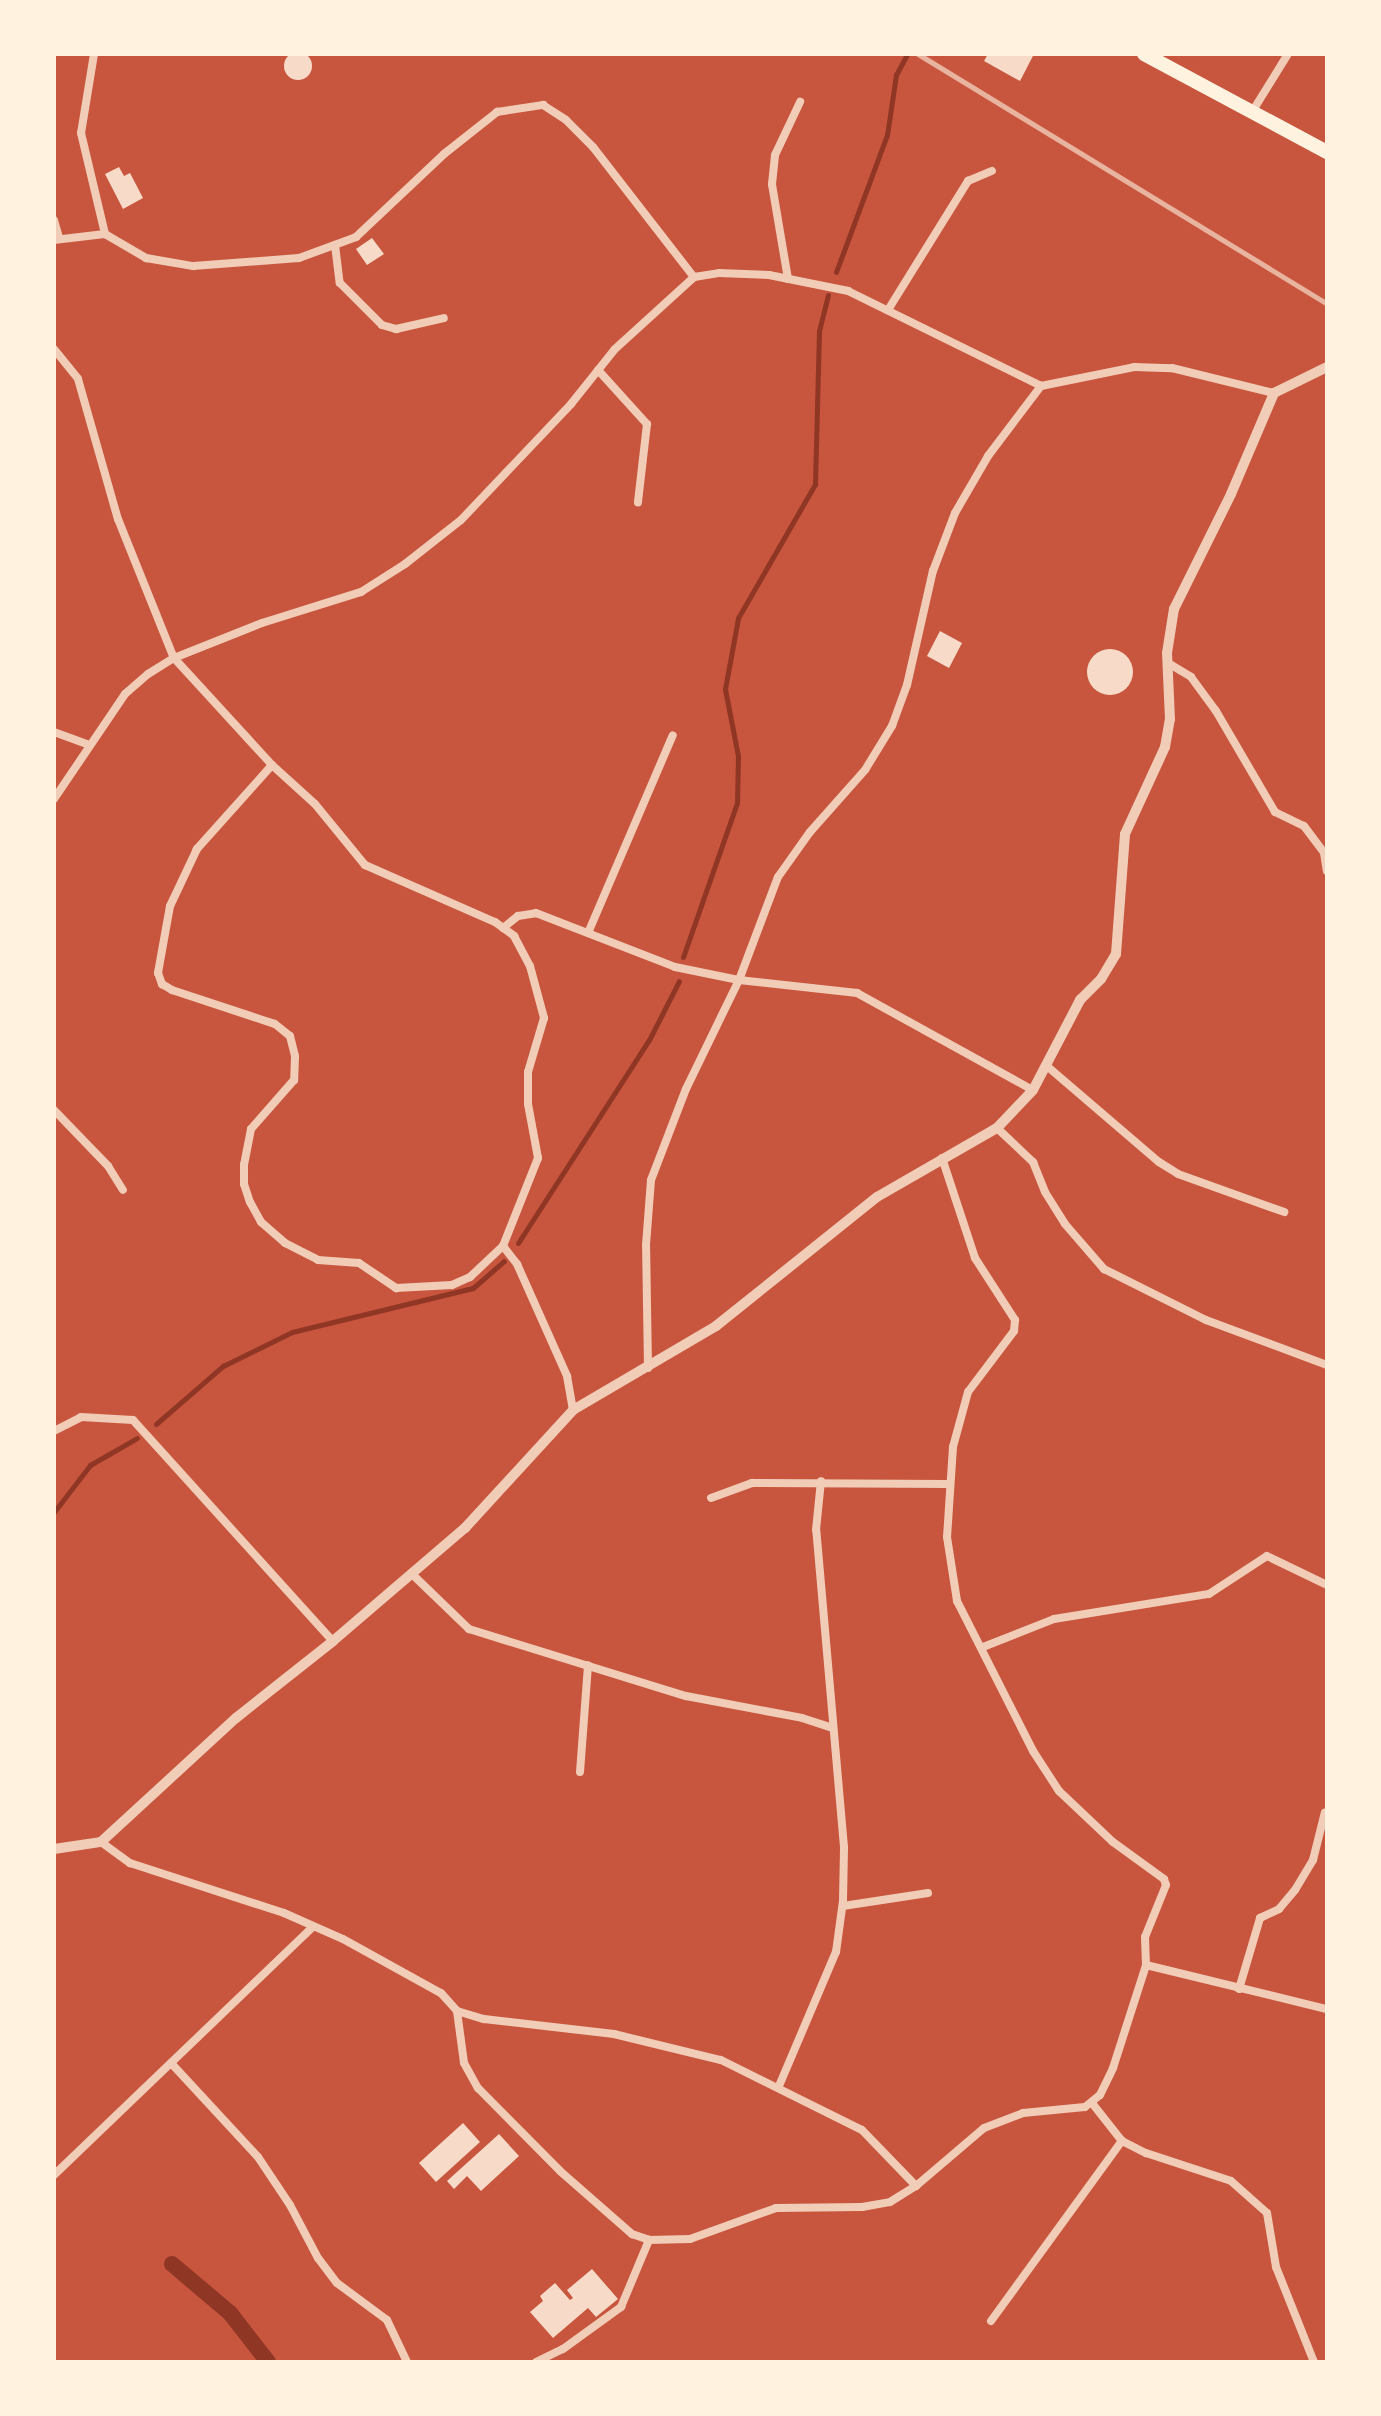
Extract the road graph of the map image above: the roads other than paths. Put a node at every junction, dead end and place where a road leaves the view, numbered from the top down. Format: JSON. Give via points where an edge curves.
{"nodes":[{"id":1,"x":94,"y":54,"type":"edge"},
{"id":2,"x":1144,"y":54,"type":"edge"},
{"id":3,"x":1288,"y":54,"type":"edge"},
{"id":4,"x":800,"y":102,"type":"dead end"},
{"id":5,"x":1252,"y":112,"type":"junction"},
{"id":6,"x":1327,"y":152,"type":"edge"},
{"id":7,"x":992,"y":171,"type":"dead end"},
{"id":8,"x":54,"y":220,"type":"edge"},
{"id":9,"x":105,"y":234,"type":"junction"},
{"id":10,"x":57,"y":238,"type":"edge"},
{"id":11,"x":335,"y":245,"type":"junction"},
{"id":12,"x":694,"y":277,"type":"junction"},
{"id":13,"x":788,"y":279,"type":"junction"},
{"id":14,"x":888,"y":310,"type":"junction"},
{"id":15,"x":444,"y":318,"type":"dead end"},
{"id":16,"x":54,"y":349,"type":"edge"},
{"id":17,"x":1327,"y":367,"type":"edge"},
{"id":18,"x":598,"y":370,"type":"junction"},
{"id":19,"x":1041,"y":386,"type":"junction"},
{"id":20,"x":1274,"y":393,"type":"junction"},
{"id":21,"x":638,"y":502,"type":"dead end"},
{"id":22,"x":174,"y":658,"type":"junction"},
{"id":23,"x":1168,"y":663,"type":"junction"},
{"id":24,"x":54,"y":732,"type":"edge"},
{"id":25,"x":673,"y":735,"type":"dead end"},
{"id":26,"x":89,"y":745,"type":"junction"},
{"id":27,"x":272,"y":765,"type":"junction"},
{"id":28,"x":54,"y":799,"type":"edge"},
{"id":29,"x":1327,"y":871,"type":"edge"},
{"id":30,"x":503,"y":928,"type":"junction"},
{"id":31,"x":588,"y":933,"type":"junction"},
{"id":32,"x":739,"y":980,"type":"junction"},
{"id":33,"x":1048,"y":1067,"type":"junction"},
{"id":34,"x":1033,"y":1090,"type":"junction"},
{"id":35,"x":54,"y":1110,"type":"edge"},
{"id":36,"x":997,"y":1128,"type":"junction"},
{"id":37,"x":942,"y":1158,"type":"junction"},
{"id":38,"x":123,"y":1190,"type":"dead end"},
{"id":39,"x":1284,"y":1212,"type":"dead end"},
{"id":40,"x":503,"y":1246,"type":"junction"},
{"id":41,"x":1327,"y":1365,"type":"edge"},
{"id":42,"x":648,"y":1368,"type":"junction"},
{"id":43,"x":573,"y":1410,"type":"junction"},
{"id":44,"x":54,"y":1431,"type":"edge"},
{"id":45,"x":821,"y":1481,"type":"junction"},
{"id":46,"x":948,"y":1484,"type":"junction"},
{"id":47,"x":711,"y":1498,"type":"dead end"},
{"id":48,"x":413,"y":1575,"type":"junction"},
{"id":49,"x":1327,"y":1585,"type":"edge"},
{"id":50,"x":333,"y":1641,"type":"junction"},
{"id":51,"x":983,"y":1647,"type":"junction"},
{"id":52,"x":588,"y":1665,"type":"junction"},
{"id":53,"x":832,"y":1728,"type":"junction"},
{"id":54,"x":580,"y":1772,"type":"dead end"},
{"id":55,"x":1325,"y":1812,"type":"edge"},
{"id":56,"x":101,"y":1842,"type":"junction"},
{"id":57,"x":54,"y":1849,"type":"edge"},
{"id":58,"x":928,"y":1893,"type":"dead end"},
{"id":59,"x":843,"y":1906,"type":"junction"},
{"id":60,"x":313,"y":1927,"type":"junction"},
{"id":61,"x":1146,"y":1965,"type":"junction"},
{"id":62,"x":1239,"y":1989,"type":"junction"},
{"id":63,"x":1327,"y":2009,"type":"edge"},
{"id":64,"x":457,"y":2011,"type":"junction"},
{"id":65,"x":171,"y":2063,"type":"junction"},
{"id":66,"x":779,"y":2086,"type":"junction"},
{"id":67,"x":1092,"y":2103,"type":"junction"},
{"id":68,"x":1122,"y":2141,"type":"junction"},
{"id":69,"x":54,"y":2175,"type":"edge"},
{"id":70,"x":916,"y":2186,"type":"junction"},
{"id":71,"x":649,"y":2240,"type":"junction"},
{"id":72,"x":991,"y":2321,"type":"dead end"},
{"id":73,"x":407,"y":2362,"type":"edge"},
{"id":74,"x":536,"y":2362,"type":"edge"},
{"id":75,"x":1314,"y":2362,"type":"edge"}],
"edges":[{"from":1,"to":9,"type":"street","via":[[81,133]]},
{"from":2,"to":5,"type":"highway"},
{"from":3,"to":5,"type":"street"},
{"from":4,"to":13,"type":"street","via":[[775,155],[772,184]]},
{"from":5,"to":6,"type":"highway"},
{"from":7,"to":14,"type":"street","via":[[968,181]]},
{"from":8,"to":10,"type":"street"},
{"from":9,"to":10,"type":"street"},
{"from":9,"to":11,"type":"street","via":[[146,258],[193,266],[299,258]]},
{"from":11,"to":12,"type":"street","via":[[356,237],[497,112],[543,105],[593,147]]},
{"from":11,"to":15,"type":"street","via":[[340,283],[382,325],[396,329]]},
{"from":12,"to":13,"type":"street","via":[[719,273]]},
{"from":12,"to":18,"type":"street"},
{"from":13,"to":14,"type":"street","via":[[848,291]]},
{"from":14,"to":19,"type":"street"},
{"from":16,"to":22,"type":"street","via":[[78,379],[118,519]]},
{"from":17,"to":20,"type":"street"},
{"from":18,"to":21,"type":"street","via":[[647,424]]},
{"from":18,"to":22,"type":"street","via":[[506,476],[405,564],[361,592]]},
{"from":19,"to":20,"type":"street","via":[[1147,367],[1172,368]]},
{"from":19,"to":32,"type":"street","via":[[988,456],[955,513],[933,571],[907,685],[892,726],[865,770],[778,877]]},
{"from":20,"to":23,"type":"street","via":[[1174,609]]},
{"from":22,"to":26,"type":"street","via":[[125,694]]},
{"from":22,"to":27,"type":"street"},
{"from":23,"to":29,"type":"street","via":[[1191,677],[1275,812],[1304,826],[1324,853]]},
{"from":23,"to":33,"type":"street","via":[[1165,747],[1125,834],[1116,954],[1080,1000]]},
{"from":24,"to":26,"type":"street"},
{"from":25,"to":31,"type":"street"},
{"from":26,"to":28,"type":"street"},
{"from":27,"to":30,"type":"street","via":[[315,804],[365,865]]},
{"from":27,"to":40,"type":"street","via":[[197,849],[170,906],[158,973],[172,990],[275,1024],[290,1036],[294,1080],[251,1129],[244,1165],[250,1202],[261,1222],[285,1243],[318,1260],[359,1263],[396,1288],[452,1285],[470,1277]]},
{"from":30,"to":31,"type":"street","via":[[518,916],[536,913]]},
{"from":30,"to":40,"type":"street","via":[[514,936],[530,966],[544,1018],[528,1072],[538,1158]]},
{"from":31,"to":32,"type":"street","via":[[675,967]]},
{"from":32,"to":34,"type":"street","via":[[857,993]]},
{"from":32,"to":42,"type":"street","via":[[686,1089],[651,1180]]},
{"from":33,"to":34,"type":"street"},
{"from":33,"to":39,"type":"street","via":[[1178,1174]]},
{"from":34,"to":36,"type":"street"},
{"from":35,"to":38,"type":"street","via":[[108,1166]]},
{"from":36,"to":37,"type":"street"},
{"from":36,"to":41,"type":"street","via":[[1033,1162],[1065,1224],[1104,1269],[1206,1320]]},
{"from":37,"to":42,"type":"street","via":[[877,1197],[716,1326]]},
{"from":37,"to":46,"type":"street","via":[[975,1258],[1015,1320],[1014,1331],[968,1392]]},
{"from":40,"to":43,"type":"street","via":[[517,1264],[567,1376]]},
{"from":42,"to":43,"type":"street"},
{"from":43,"to":48,"type":"street","via":[[465,1528]]},
{"from":44,"to":50,"type":"street","via":[[81,1417],[133,1420]]},
{"from":45,"to":46,"type":"street"},
{"from":45,"to":47,"type":"street","via":[[752,1483]]},
{"from":45,"to":53,"type":"street","via":[[816,1530]]},
{"from":46,"to":51,"type":"street","via":[[947,1537],[957,1601]]},
{"from":48,"to":50,"type":"street"},
{"from":48,"to":52,"type":"street","via":[[469,1629]]},
{"from":49,"to":51,"type":"street","via":[[1267,1556],[1209,1594],[1054,1619]]},
{"from":50,"to":56,"type":"street","via":[[236,1718]]},
{"from":51,"to":61,"type":"street","via":[[1033,1751],[1059,1791],[1113,1842],[1164,1879],[1145,1937]]},
{"from":52,"to":53,"type":"street","via":[[686,1696]]},
{"from":52,"to":54,"type":"street"},
{"from":53,"to":59,"type":"street","via":[[844,1847]]},
{"from":55,"to":62,"type":"street","via":[[1313,1860],[1295,1890],[1279,1909],[1260,1918]]},
{"from":56,"to":57,"type":"street"},
{"from":56,"to":60,"type":"street","via":[[130,1863]]},
{"from":58,"to":59,"type":"street"},
{"from":59,"to":66,"type":"street","via":[[836,1952]]},
{"from":60,"to":64,"type":"street","via":[[433,1988]]},
{"from":60,"to":65,"type":"street"},
{"from":61,"to":62,"type":"street"},
{"from":61,"to":67,"type":"street","via":[[1113,2068]]},
{"from":62,"to":63,"type":"street"},
{"from":64,"to":66,"type":"street","via":[[662,2043],[721,2060]]},
{"from":64,"to":71,"type":"street","via":[[464,2063],[478,2088],[549,2162],[632,2234]]},
{"from":65,"to":69,"type":"street"},
{"from":65,"to":73,"type":"street","via":[[258,2157],[337,2283],[387,2320]]},
{"from":66,"to":70,"type":"street","via":[[862,2130]]},
{"from":67,"to":68,"type":"street"},
{"from":67,"to":70,"type":"street","via":[[1076,2110],[1023,2113],[984,2128]]},
{"from":68,"to":72,"type":"street"},
{"from":68,"to":75,"type":"street","via":[[1231,2181],[1267,2213],[1276,2267]]},
{"from":70,"to":71,"type":"street","via":[[878,2205],[776,2208],[690,2239]]},
{"from":71,"to":74,"type":"street","via":[[621,2307]]}]}
